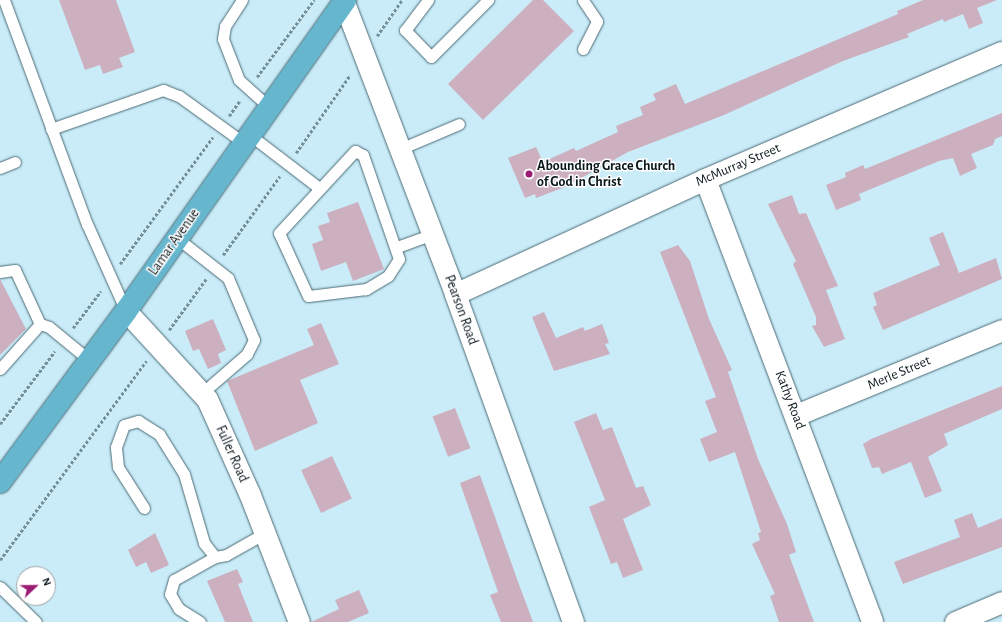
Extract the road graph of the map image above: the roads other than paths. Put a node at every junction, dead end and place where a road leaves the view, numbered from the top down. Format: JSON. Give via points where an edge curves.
{"nodes":[{"id":1,"x":4,"y":0,"type":"edge"},
{"id":2,"x":242,"y":0,"type":"edge"},
{"id":3,"x":428,"y":0,"type":"edge"},
{"id":4,"x":488,"y":0,"type":"edge"},
{"id":5,"x":583,"y":0,"type":"edge"},
{"id":6,"x":344,"y":1,"type":"edge"},
{"id":7,"x":583,"y":49,"type":"dead end"},
{"id":8,"x":1002,"y":52,"type":"edge"},
{"id":9,"x":269,"y":107,"type":"junction"},
{"id":10,"x":459,"y":124,"type":"dead end"},
{"id":11,"x":52,"y":129,"type":"junction"},
{"id":12,"x":247,"y":139,"type":"junction"},
{"id":13,"x":400,"y":149,"type":"junction"},
{"id":14,"x":15,"y":162,"type":"dead end"},
{"id":15,"x":0,"y":168,"type":"edge"},
{"id":16,"x":705,"y":178,"type":"junction"},
{"id":17,"x":319,"y":188,"type":"junction"},
{"id":18,"x":432,"y":234,"type":"junction"},
{"id":19,"x":177,"y":238,"type":"junction"},
{"id":20,"x":397,"y":247,"type":"junction"},
{"id":21,"x":0,"y":272,"type":"edge"},
{"id":22,"x":455,"y":294,"type":"junction"},
{"id":23,"x":126,"y":311,"type":"junction"},
{"id":24,"x":40,"y":324,"type":"junction"},
{"id":25,"x":1002,"y":330,"type":"edge"},
{"id":26,"x":89,"y":360,"type":"junction"},
{"id":27,"x":0,"y":369,"type":"edge"},
{"id":28,"x":202,"y":393,"type":"junction"},
{"id":29,"x":796,"y":415,"type":"junction"},
{"id":30,"x":0,"y":482,"type":"edge"},
{"id":31,"x":144,"y":508,"type":"dead end"},
{"id":32,"x":265,"y":533,"type":"junction"},
{"id":33,"x":215,"y":557,"type":"junction"},
{"id":34,"x":0,"y":587,"type":"edge"},
{"id":35,"x":1002,"y":602,"type":"edge"},
{"id":36,"x":36,"y":622,"type":"edge"},
{"id":37,"x":200,"y":622,"type":"edge"},
{"id":38,"x":299,"y":622,"type":"edge"},
{"id":39,"x":573,"y":622,"type":"edge"},
{"id":40,"x":872,"y":622,"type":"edge"},
{"id":41,"x":955,"y":622,"type":"edge"}],
"edges":[{"from":1,"to":11,"type":"lane"},
{"from":2,"to":9,"type":"lane","via":[[222,32],[237,76]]},
{"from":3,"to":4,"type":"lane","via":[[405,30],[431,57]]},
{"from":5,"to":7,"type":"lane","via":[[597,21]]},
{"from":6,"to":9,"type":"highway","name":"Lamar Avenue"},
{"from":6,"to":13,"type":"street","name":"Pearson Road"},
{"from":8,"to":16,"type":"street","name":"McMurray Street"},
{"from":9,"to":12,"type":"highway","name":"Lamar Avenue"},
{"from":10,"to":13,"type":"lane"},
{"from":11,"to":12,"type":"lane","via":[[163,90],[179,96],[221,126]]},
{"from":11,"to":23,"type":"lane"},
{"from":12,"to":17,"type":"lane","via":[[288,164]]},
{"from":12,"to":19,"type":"highway","name":"Lamar Avenue"},
{"from":13,"to":18,"type":"street","name":"Pearson Road"},
{"from":14,"to":15,"type":"lane"},
{"from":16,"to":22,"type":"street","name":"McMurray Street"},
{"from":16,"to":29,"type":"street","name":"Kathy Road"},
{"from":17,"to":20,"type":"lane","via":[[353,152],[361,153]]},
{"from":17,"to":20,"type":"lane","via":[[279,233],[308,296],[373,286],[397,265]]},
{"from":18,"to":20,"type":"lane"},
{"from":18,"to":22,"type":"street","name":"Pearson Road"},
{"from":19,"to":23,"type":"highway","name":"Lamar Avenue"},
{"from":19,"to":28,"type":"lane","via":[[215,267],[232,285],[254,343],[247,354]]},
{"from":21,"to":24,"type":"lane","via":[[12,268],[15,270]]},
{"from":22,"to":39,"type":"street","name":"Pearson Road"},
{"from":23,"to":26,"type":"highway","name":"Lamar Avenue"},
{"from":23,"to":28,"type":"street","name":"Fuller Road"},
{"from":24,"to":26,"type":"lane"},
{"from":24,"to":27,"type":"lane"},
{"from":25,"to":29,"type":"street","name":"Merle Street"},
{"from":26,"to":30,"type":"highway","name":"Lamar Avenue"},
{"from":28,"to":32,"type":"street","name":"Fuller Road"},
{"from":29,"to":40,"type":"street","name":"Kathy Road"},
{"from":31,"to":33,"type":"lane","via":[[118,467],[116,447],[124,425],[138,421],[159,434],[184,474],[204,543]]},
{"from":32,"to":33,"type":"lane","via":[[226,555]]},
{"from":32,"to":38,"type":"street","name":"Fuller Road"},
{"from":33,"to":37,"type":"lane","via":[[174,580],[170,594],[179,609]]},
{"from":34,"to":36,"type":"lane"},
{"from":35,"to":41,"type":"street"}]}
